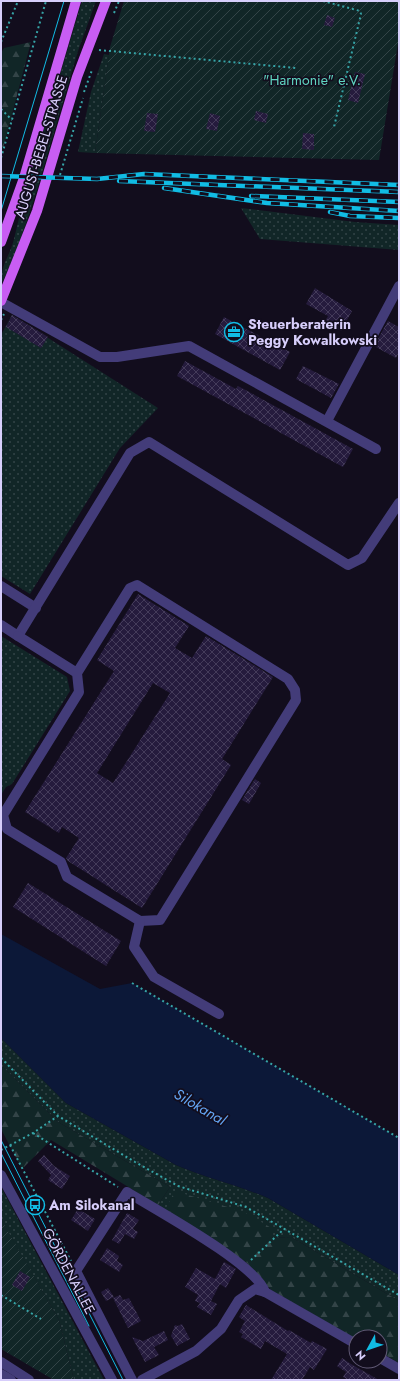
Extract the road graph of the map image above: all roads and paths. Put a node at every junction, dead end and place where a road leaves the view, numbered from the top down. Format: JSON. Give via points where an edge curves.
{"nodes":[{"id":1,"x":18,"y":1,"type":"edge"},
{"id":2,"x":46,"y":1,"type":"edge"},
{"id":3,"x":76,"y":1,"type":"edge"},
{"id":4,"x":106,"y":1,"type":"edge"},
{"id":5,"x":322,"y":1,"type":"edge"},
{"id":6,"x":1,"y":42,"type":"edge"},
{"id":7,"x":99,"y":50,"type":"dead end"},
{"id":8,"x":296,"y":68,"type":"dead end"},
{"id":9,"x":1,"y":109,"type":"edge"},
{"id":10,"x":12,"y":120,"type":"junction"},
{"id":11,"x":334,"y":127,"type":"dead end"},
{"id":12,"x":1,"y":158,"type":"edge"},
{"id":13,"x":1,"y":242,"type":"edge"},
{"id":14,"x":399,"y":286,"type":"edge"},
{"id":15,"x":1,"y":301,"type":"edge"},
{"id":16,"x":327,"y":421,"type":"junction"},
{"id":17,"x":376,"y":449,"type":"dead end"},
{"id":18,"x":399,"y":503,"type":"edge"},
{"id":19,"x":1,"y":586,"type":"edge"},
{"id":20,"x":36,"y":608,"type":"junction"},
{"id":21,"x":1,"y":624,"type":"edge"},
{"id":22,"x":18,"y":636,"type":"junction"},
{"id":23,"x":77,"y":673,"type":"junction"},
{"id":24,"x":140,"y":921,"type":"junction"},
{"id":25,"x":132,"y":983,"type":"dead end"},
{"id":26,"x":219,"y":1014,"type":"dead end"},
{"id":27,"x":1,"y":1058,"type":"edge"},
{"id":28,"x":58,"y":1116,"type":"junction"},
{"id":29,"x":33,"y":1133,"type":"junction"},
{"id":30,"x":399,"y":1138,"type":"edge"},
{"id":31,"x":10,"y":1145,"type":"junction"},
{"id":32,"x":1,"y":1150,"type":"edge"},
{"id":33,"x":1,"y":1175,"type":"edge"},
{"id":34,"x":127,"y":1192,"type":"junction"},
{"id":35,"x":284,"y":1229,"type":"junction"},
{"id":36,"x":245,"y":1267,"type":"junction"},
{"id":37,"x":76,"y":1271,"type":"junction"},
{"id":38,"x":265,"y":1292,"type":"junction"},
{"id":39,"x":1,"y":1295,"type":"edge"},
{"id":40,"x":399,"y":1295,"type":"edge"},
{"id":41,"x":40,"y":1319,"type":"dead end"},
{"id":42,"x":348,"y":1339,"type":"edge"},
{"id":43,"x":1,"y":1362,"type":"edge"},
{"id":44,"x":388,"y":1363,"type":"edge"},
{"id":45,"x":399,"y":1369,"type":"edge"},
{"id":46,"x":1,"y":1374,"type":"edge"},
{"id":47,"x":11,"y":1380,"type":"edge"},
{"id":48,"x":29,"y":1380,"type":"edge"},
{"id":49,"x":112,"y":1380,"type":"edge"},
{"id":50,"x":132,"y":1380,"type":"edge"},
{"id":51,"x":142,"y":1380,"type":"edge"}],
"edges":[{"from":1,"to":6,"type":"path"},
{"from":2,"to":10,"type":"path"},
{"from":3,"to":13,"type":"main road","name":"AUGUST-BEBEL-STRASSE","via":[[24,178]]},
{"from":4,"to":15,"type":"main road","name":"AUGUST-BEBEL-STRASSE","via":[[77,77],[37,211]]},
{"from":5,"to":11,"type":"path","via":[[360,11],[361,14]]},
{"from":7,"to":8,"type":"path"},
{"from":9,"to":10,"type":"path"},
{"from":10,"to":12,"type":"path"},
{"from":14,"to":16,"type":"street"},
{"from":15,"to":16,"type":"street","via":[[100,357],[117,357],[189,346]]},
{"from":16,"to":17,"type":"street"},
{"from":18,"to":20,"type":"street","via":[[362,558],[348,565],[149,442],[130,453]]},
{"from":19,"to":20,"type":"street"},
{"from":20,"to":22,"type":"street"},
{"from":21,"to":22,"type":"street"},
{"from":22,"to":23,"type":"street"},
{"from":23,"to":24,"type":"street","via":[[79,692],[3,815],[7,829],[61,862],[67,877]]},
{"from":23,"to":24,"type":"street","via":[[130,588],[137,585],[288,679],[295,690],[296,700],[160,920]]},
{"from":24,"to":26,"type":"street","via":[[134,947],[154,977]]},
{"from":25,"to":30,"type":"path"},
{"from":27,"to":28,"type":"path"},
{"from":28,"to":29,"type":"path"},
{"from":28,"to":35,"type":"path","via":[[178,1186],[246,1207]]},
{"from":29,"to":31,"type":"path"},
{"from":29,"to":34,"type":"path"},
{"from":31,"to":32,"type":"path"},
{"from":31,"to":37,"type":"path"},
{"from":33,"to":49,"type":"street","name":"GÖRDENALLEE"},
{"from":34,"to":36,"type":"street"},
{"from":34,"to":37,"type":"street"},
{"from":35,"to":36,"type":"path"},
{"from":35,"to":40,"type":"path"},
{"from":36,"to":38,"type":"street"},
{"from":37,"to":50,"type":"street","name":"GÖRDENALLEE"},
{"from":38,"to":42,"type":"street"},
{"from":38,"to":51,"type":"street","via":[[255,1289],[239,1300],[221,1329],[196,1351]]},
{"from":39,"to":41,"type":"path"},
{"from":43,"to":48,"type":"street"},
{"from":44,"to":45,"type":"street"},
{"from":46,"to":47,"type":"street"}]}
